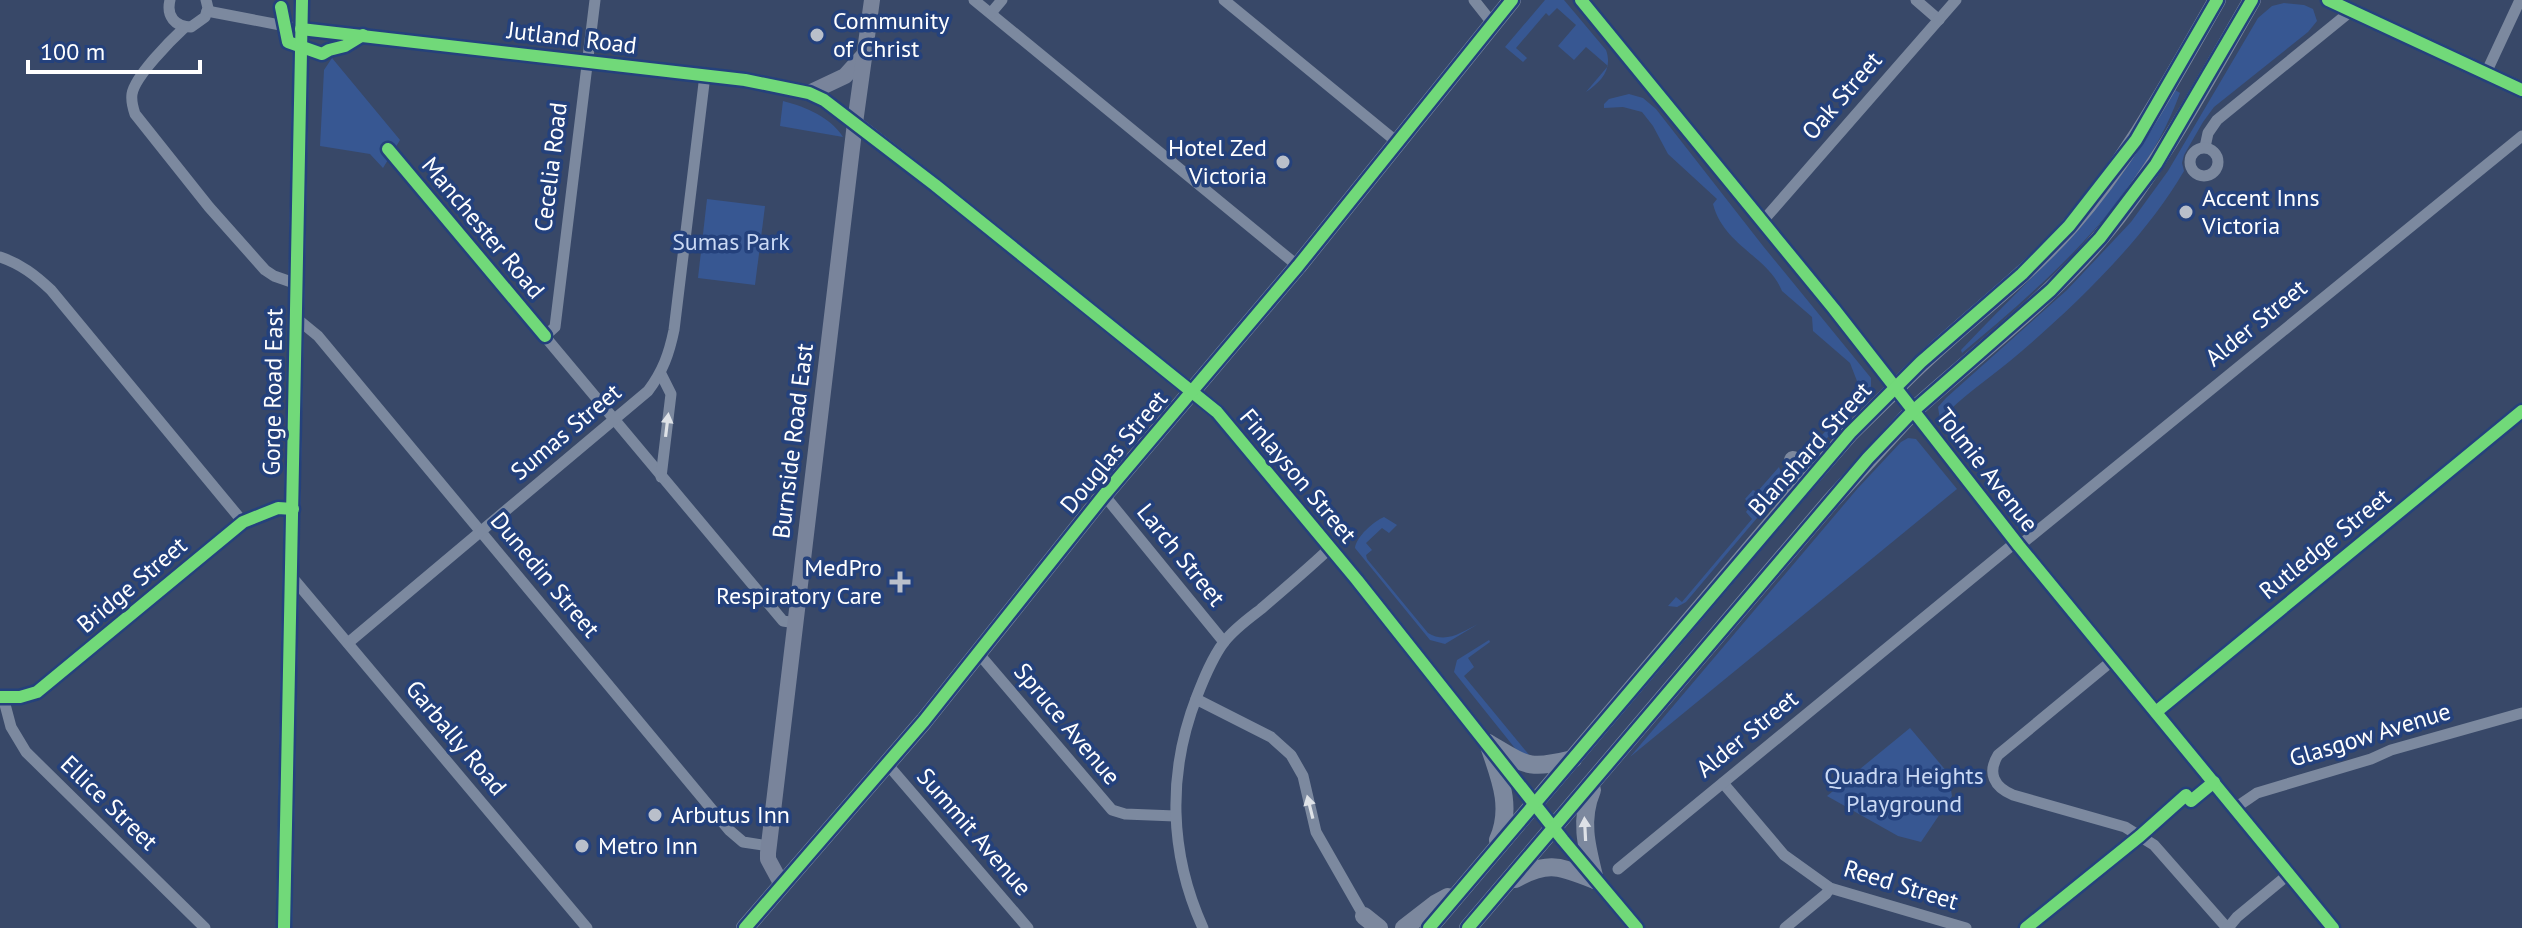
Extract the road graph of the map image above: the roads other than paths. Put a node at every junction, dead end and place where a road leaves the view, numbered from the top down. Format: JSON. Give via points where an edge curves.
{"nodes":[{"id":1,"x":302,"y":0,"type":"edge"},
{"id":2,"x":595,"y":0,"type":"edge"},
{"id":3,"x":872,"y":0,"type":"edge"},
{"id":4,"x":974,"y":0,"type":"edge"},
{"id":5,"x":1002,"y":0,"type":"edge"},
{"id":6,"x":1224,"y":0,"type":"edge"},
{"id":7,"x":1474,"y":0,"type":"edge"},
{"id":8,"x":1512,"y":0,"type":"edge"},
{"id":9,"x":1581,"y":0,"type":"edge"},
{"id":10,"x":1916,"y":0,"type":"edge"},
{"id":11,"x":1956,"y":0,"type":"edge"},
{"id":12,"x":2261,"y":0,"type":"edge"},
{"id":13,"x":2328,"y":0,"type":"edge"},
{"id":14,"x":2520,"y":0,"type":"edge"},
{"id":15,"x":167,"y":2,"type":"edge"},
{"id":16,"x":2214,"y":3,"type":"edge"},
{"id":17,"x":207,"y":5,"type":"edge"},
{"id":18,"x":2248,"y":7,"type":"edge"},
{"id":19,"x":2351,"y":11,"type":"junction"},
{"id":20,"x":991,"y":13,"type":"junction"},
{"id":21,"x":1939,"y":20,"type":"junction"},
{"id":22,"x":1493,"y":24,"type":"junction"},
{"id":23,"x":180,"y":25,"type":"junction"},
{"id":24,"x":301,"y":29,"type":"junction"},
{"id":25,"x":865,"y":54,"type":"junction"},
{"id":26,"x":587,"y":63,"type":"junction"},
{"id":27,"x":2486,"y":73,"type":"junction"},
{"id":28,"x":705,"y":75,"type":"junction"},
{"id":29,"x":2522,"y":90,"type":"edge"},
{"id":30,"x":809,"y":93,"type":"junction"},
{"id":31,"x":855,"y":123,"type":"junction"},
{"id":32,"x":2522,"y":136,"type":"edge"},
{"id":33,"x":1397,"y":142,"type":"junction"},
{"id":34,"x":2205,"y":147,"type":"dead end"},
{"id":35,"x":388,"y":149,"type":"dead end"},
{"id":36,"x":1761,"y":223,"type":"junction"},
{"id":37,"x":0,"y":257,"type":"edge"},
{"id":38,"x":1298,"y":266,"type":"junction"},
{"id":39,"x":297,"y":284,"type":"junction"},
{"id":40,"x":296,"y":318,"type":"junction"},
{"id":41,"x":545,"y":336,"type":"junction"},
{"id":42,"x":661,"y":374,"type":"junction"},
{"id":43,"x":1895,"y":389,"type":"junction"},
{"id":44,"x":1193,"y":390,"type":"junction"},
{"id":45,"x":1913,"y":411,"type":"junction"},
{"id":46,"x":2522,"y":411,"type":"edge"},
{"id":47,"x":614,"y":420,"type":"junction"},
{"id":48,"x":1793,"y":460,"type":"dead end"},
{"id":49,"x":661,"y":477,"type":"junction"},
{"id":50,"x":1104,"y":495,"type":"junction"},
{"id":51,"x":1796,"y":495,"type":"junction"},
{"id":52,"x":293,"y":509,"type":"junction"},
{"id":53,"x":243,"y":522,"type":"junction"},
{"id":54,"x":481,"y":533,"type":"junction"},
{"id":55,"x":2018,"y":544,"type":"junction"},
{"id":56,"x":1330,"y":548,"type":"junction"},
{"id":57,"x":292,"y":577,"type":"junction"},
{"id":58,"x":796,"y":623,"type":"junction"},
{"id":59,"x":1224,"y":642,"type":"junction"},
{"id":60,"x":348,"y":643,"type":"junction"},
{"id":61,"x":979,"y":654,"type":"junction"},
{"id":62,"x":2113,"y":660,"type":"junction"},
{"id":63,"x":2,"y":697,"type":"edge"},
{"id":64,"x":1196,"y":699,"type":"junction"},
{"id":65,"x":2156,"y":712,"type":"junction"},
{"id":66,"x":2522,"y":713,"type":"edge"},
{"id":67,"x":1488,"y":743,"type":"junction"},
{"id":68,"x":1573,"y":759,"type":"junction"},
{"id":69,"x":888,"y":765,"type":"junction"},
{"id":70,"x":1596,"y":778,"type":"junction"},
{"id":71,"x":1723,"y":783,"type":"junction"},
{"id":72,"x":2186,"y":795,"type":"dead end"},
{"id":73,"x":1534,"y":805,"type":"junction"},
{"id":74,"x":2235,"y":808,"type":"junction"},
{"id":75,"x":1175,"y":816,"type":"junction"},
{"id":76,"x":1553,"y":828,"type":"junction"},
{"id":77,"x":2140,"y":836,"type":"junction"},
{"id":78,"x":769,"y":846,"type":"junction"},
{"id":79,"x":1492,"y":854,"type":"junction"},
{"id":80,"x":1618,"y":869,"type":"dead end"},
{"id":81,"x":2289,"y":874,"type":"junction"},
{"id":82,"x":1595,"y":880,"type":"junction"},
{"id":83,"x":1505,"y":884,"type":"junction"},
{"id":84,"x":782,"y":885,"type":"junction"},
{"id":85,"x":1830,"y":888,"type":"junction"},
{"id":86,"x":1461,"y":890,"type":"junction"},
{"id":87,"x":1371,"y":924,"type":"edge"},
{"id":88,"x":205,"y":928,"type":"edge"},
{"id":89,"x":284,"y":928,"type":"edge"},
{"id":90,"x":587,"y":928,"type":"edge"},
{"id":91,"x":745,"y":928,"type":"edge"},
{"id":92,"x":1028,"y":928,"type":"edge"},
{"id":93,"x":1203,"y":928,"type":"edge"},
{"id":94,"x":1404,"y":928,"type":"edge"},
{"id":95,"x":1429,"y":928,"type":"edge"},
{"id":96,"x":1468,"y":928,"type":"edge"},
{"id":97,"x":1637,"y":928,"type":"edge"},
{"id":98,"x":1785,"y":928,"type":"edge"},
{"id":99,"x":1966,"y":928,"type":"edge"},
{"id":100,"x":2228,"y":928,"type":"edge"},
{"id":101,"x":2333,"y":928,"type":"edge"}],
"edges":[{"from":1,"to":24,"type":"main road","name":"Gorge Road East"},
{"from":2,"to":26,"type":"street","name":"Cecelia Road"},
{"from":3,"to":25,"type":"main road","name":"Burnside Road East"},
{"from":4,"to":20,"type":"street"},
{"from":5,"to":20,"type":"street"},
{"from":6,"to":33,"type":"street"},
{"from":7,"to":22,"type":"street"},
{"from":8,"to":22,"type":"main road","name":"Douglas Street"},
{"from":9,"to":36,"type":"street","name":"Tolmie Avenue"},
{"from":10,"to":21,"type":"street"},
{"from":11,"to":21,"type":"street","name":"Oak Street"},
{"from":12,"to":18,"type":"highway"},
{"from":13,"to":19,"type":"main road"},
{"from":14,"to":27,"type":"street"},
{"from":15,"to":23,"type":"street"},
{"from":16,"to":43,"type":"highway","name":"Blanshard Street","via":[[2136,140],[2091,200],[2045,252]]},
{"from":17,"to":23,"type":"street","via":[[202,22]]},
{"from":17,"to":24,"type":"street","name":"Jutland Road"},
{"from":18,"to":45,"type":"highway","name":"Blanshard Street","via":[[2156,164],[2100,238],[2051,290]]},
{"from":19,"to":27,"type":"main road"},
{"from":19,"to":34,"type":"street","via":[[2217,120]]},
{"from":20,"to":38,"type":"street"},
{"from":21,"to":36,"type":"street","name":"Oak Street"},
{"from":22,"to":33,"type":"main road","name":"Douglas Street"},
{"from":23,"to":39,"type":"street","via":[[135,84],[135,114],[265,270]]},
{"from":24,"to":26,"type":"street","name":"Jutland Road"},
{"from":24,"to":39,"type":"main road","name":"Gorge Road East"},
{"from":25,"to":30,"type":"main road","via":[[845,76]]},
{"from":25,"to":31,"type":"main road","name":"Burnside Road East"},
{"from":26,"to":28,"type":"street","name":"Jutland Road"},
{"from":26,"to":41,"type":"street","name":"Cecelia Road","via":[[555,327]]},
{"from":27,"to":29,"type":"main road"},
{"from":28,"to":30,"type":"street","name":"Jutland Road"},
{"from":28,"to":42,"type":"street","name":"Sumas Street","via":[[674,330]]},
{"from":30,"to":31,"type":"street","name":"Jutland Road"},
{"from":31,"to":44,"type":"main road","name":"Finlayson Street"},
{"from":31,"to":58,"type":"main road","name":"Burnside Road East"},
{"from":32,"to":55,"type":"street","name":"Alder Street"},
{"from":33,"to":38,"type":"main road","name":"Douglas Street"},
{"from":35,"to":41,"type":"street","name":"Manchester Road"},
{"from":36,"to":43,"type":"street","name":"Tolmie Avenue"},
{"from":37,"to":53,"type":"street","via":[[16,262],[51,290]]},
{"from":38,"to":44,"type":"main road","name":"Douglas Street"},
{"from":39,"to":40,"type":"main road","name":"Gorge Road East"},
{"from":40,"to":52,"type":"main road","name":"Gorge Road East"},
{"from":40,"to":54,"type":"street","name":"Dunedin Street","via":[[318,336]]},
{"from":41,"to":47,"type":"street","name":"Manchester Road"},
{"from":42,"to":47,"type":"street","name":"Sumas Street"},
{"from":49,"to":42,"type":"street","name":"Sumas Street","one_way":true,"via":[[671,394]]},
{"from":43,"to":45,"type":"street","name":"Tolmie Avenue"},
{"from":43,"to":51,"type":"main road","name":"Blanshard Street"},
{"from":44,"to":50,"type":"main road","name":"Douglas Street"},
{"from":44,"to":56,"type":"main road","name":"Finlayson Street"},
{"from":45,"to":55,"type":"street","name":"Tolmie Avenue"},
{"from":45,"to":70,"type":"main road","name":"Blanshard Street"},
{"from":46,"to":65,"type":"street","name":"Rutledge Street"},
{"from":47,"to":49,"type":"street","name":"Manchester Road"},
{"from":47,"to":54,"type":"street","name":"Sumas Street"},
{"from":48,"to":51,"type":"main road"},
{"from":49,"to":58,"type":"street","name":"Manchester Road","via":[[783,621]]},
{"from":50,"to":59,"type":"street","name":"Larch Street"},
{"from":50,"to":61,"type":"main road","name":"Douglas Street"},
{"from":51,"to":68,"type":"main road","name":"Blanshard Street"},
{"from":52,"to":53,"type":"street","name":"Bridge Street","via":[[278,508]]},
{"from":52,"to":57,"type":"main road","name":"Gorge Road East"},
{"from":53,"to":63,"type":"street","name":"Bridge Street","via":[[37,692]]},
{"from":54,"to":60,"type":"street","name":"Sumas Street"},
{"from":54,"to":78,"type":"street","name":"Dunedin Street","via":[[729,830],[743,842]]},
{"from":55,"to":62,"type":"street","name":"Tolmie Avenue"},
{"from":55,"to":71,"type":"street","name":"Alder Street"},
{"from":56,"to":59,"type":"street"},
{"from":56,"to":67,"type":"main road","name":"Finlayson Street"},
{"from":57,"to":60,"type":"street","name":"Garbally Road"},
{"from":57,"to":89,"type":"main road","name":"Gorge Road East"},
{"from":58,"to":78,"type":"main road","name":"Burnside Road East"},
{"from":59,"to":64,"type":"street"},
{"from":60,"to":90,"type":"street","name":"Garbally Road"},
{"from":61,"to":69,"type":"main road","name":"Douglas Street"},
{"from":61,"to":75,"type":"street","name":"Spruce Avenue","via":[[1112,810]]},
{"from":62,"to":65,"type":"street","name":"Tolmie Avenue"},
{"from":62,"to":77,"type":"street","via":[[1998,755],[1992,772],[1999,788],[2013,795]]},
{"from":63,"to":88,"type":"street","name":"Ellice Street","via":[[26,752]]},
{"from":64,"to":75,"type":"street","via":[[1176,774]]},
{"from":87,"to":64,"type":"street","one_way":true,"via":[[1316,832],[1303,776],[1291,755],[1271,737]]},
{"from":65,"to":74,"type":"street","name":"Tolmie Avenue"},
{"from":66,"to":74,"type":"street","name":"Glasgow Avenue","via":[[2257,793]]},
{"from":67,"to":68,"type":"main road","via":[[1522,763],[1539,766]]},
{"from":67,"to":73,"type":"main road","name":"Finlayson Street"},
{"from":67,"to":79,"type":"main road","via":[[1506,808]]},
{"from":68,"to":73,"type":"main road","name":"Blanshard Street"},
{"from":69,"to":84,"type":"main road","name":"Douglas Street"},
{"from":69,"to":92,"type":"street","name":"Summit Avenue"},
{"from":70,"to":76,"type":"main road","name":"Blanshard Street"},
{"from":82,"to":70,"type":"main road","one_way":true,"via":[[1583,825]]},
{"from":71,"to":80,"type":"street","name":"Alder Street"},
{"from":71,"to":85,"type":"street","name":"Reed Street","via":[[1784,855]]},
{"from":72,"to":77,"type":"street"},
{"from":73,"to":76,"type":"main road","name":"Finlayson Street"},
{"from":73,"to":79,"type":"main road","name":"Blanshard Street"},
{"from":74,"to":81,"type":"street","name":"Tolmie Avenue"},
{"from":75,"to":93,"type":"street","via":[[1182,866]]},
{"from":76,"to":82,"type":"main road","name":"Finlayson Street"},
{"from":76,"to":83,"type":"main road","name":"Blanshard Street"},
{"from":77,"to":100,"type":"street"},
{"from":78,"to":84,"type":"main road","name":"Burnside Road East","via":[[768,859]]},
{"from":79,"to":86,"type":"main road","name":"Blanshard Street"},
{"from":81,"to":100,"type":"street"},
{"from":81,"to":101,"type":"street","name":"Tolmie Avenue"},
{"from":82,"to":83,"type":"main road","via":[[1556,866]]},
{"from":82,"to":97,"type":"main road","name":"Finlayson Street"},
{"from":83,"to":96,"type":"main road","name":"Blanshard Street"},
{"from":84,"to":91,"type":"main road","name":"Douglas Street"},
{"from":85,"to":98,"type":"street"},
{"from":85,"to":99,"type":"street","name":"Reed Street"},
{"from":86,"to":94,"type":"main road"},
{"from":86,"to":95,"type":"main road","name":"Blanshard Street"}]}
